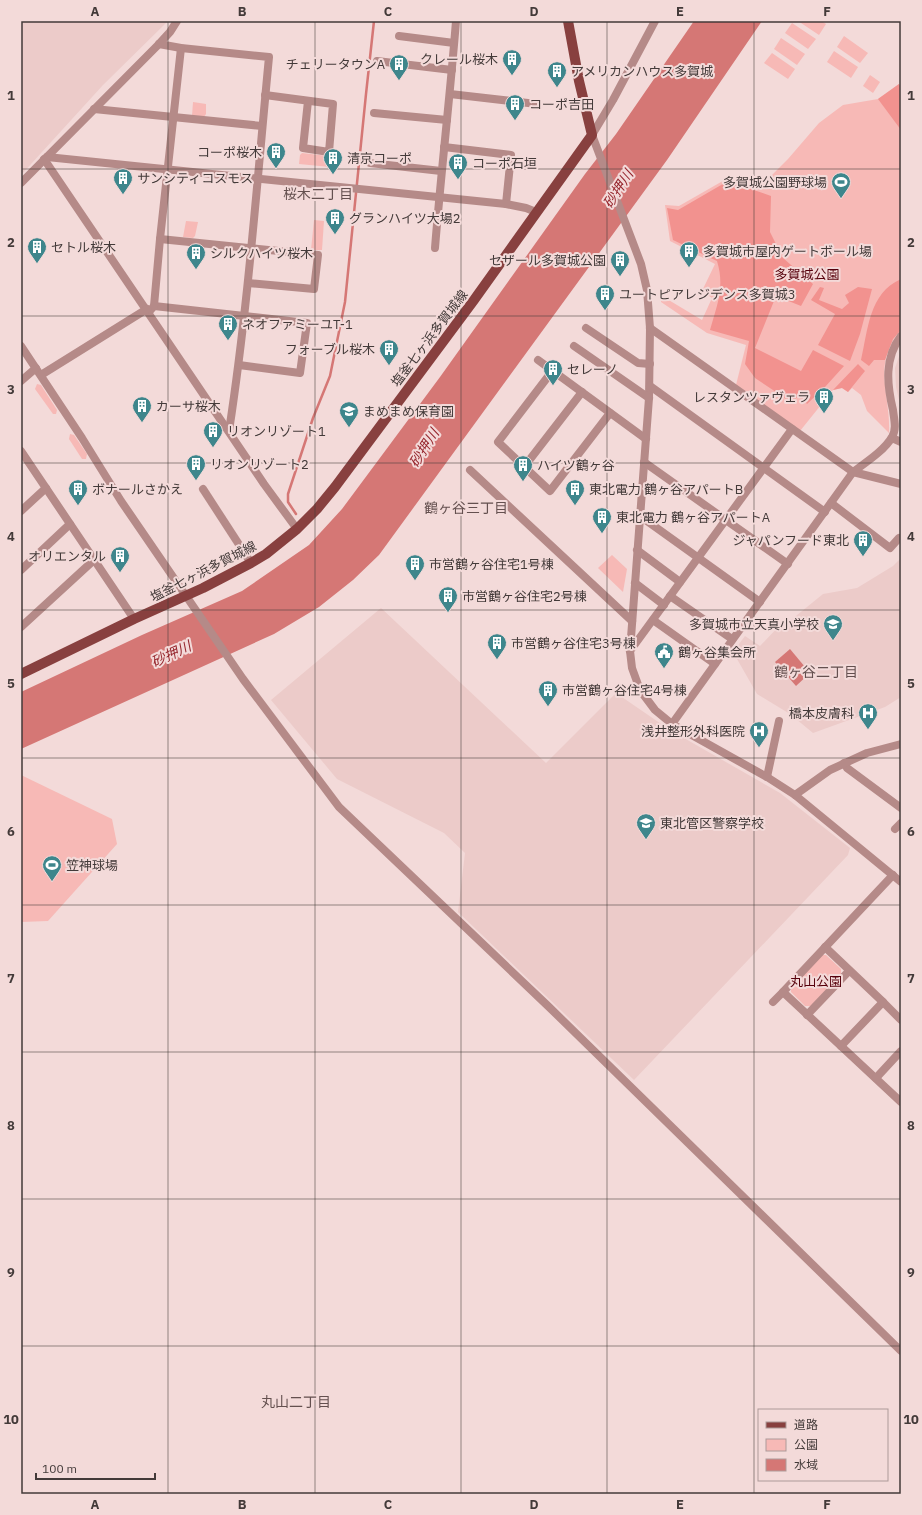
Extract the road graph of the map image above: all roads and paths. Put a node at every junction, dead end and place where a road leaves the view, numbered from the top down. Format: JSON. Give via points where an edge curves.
{"nodes":[{"id":1,"x":177,"y":21,"type":"edge"},
{"id":2,"x":456,"y":21,"type":"edge"},
{"id":3,"x":568,"y":21,"type":"edge"},
{"id":4,"x":655,"y":21,"type":"edge"},
{"id":5,"x":399,"y":36,"type":"dead end"},
{"id":6,"x":454,"y":43,"type":"junction"},
{"id":7,"x":159,"y":44,"type":"junction"},
{"id":8,"x":180,"y":48,"type":"junction"},
{"id":9,"x":377,"y":61,"type":"dead end"},
{"id":10,"x":452,"y":70,"type":"junction"},
{"id":11,"x":450,"y":94,"type":"junction"},
{"id":12,"x":265,"y":95,"type":"junction"},
{"id":13,"x":308,"y":101,"type":"junction"},
{"id":14,"x":537,"y":104,"type":"dead end"},
{"id":15,"x":94,"y":109,"type":"junction"},
{"id":16,"x":374,"y":113,"type":"dead end"},
{"id":17,"x":173,"y":117,"type":"junction"},
{"id":18,"x":447,"y":120,"type":"junction"},
{"id":19,"x":262,"y":126,"type":"junction"},
{"id":20,"x":592,"y":135,"type":"junction"},
{"id":21,"x":444,"y":147,"type":"junction"},
{"id":22,"x":46,"y":158,"type":"junction"},
{"id":23,"x":370,"y":164,"type":"dead end"},
{"id":24,"x":168,"y":169,"type":"junction"},
{"id":25,"x":441,"y":171,"type":"junction"},
{"id":26,"x":258,"y":178,"type":"junction"},
{"id":27,"x":21,"y":183,"type":"edge"},
{"id":28,"x":439,"y":198,"type":"junction"},
{"id":29,"x":506,"y":204,"type":"junction"},
{"id":30,"x":536,"y":212,"type":"junction"},
{"id":31,"x":160,"y":239,"type":"junction"},
{"id":32,"x":252,"y":248,"type":"junction"},
{"id":33,"x":435,"y":248,"type":"dead end"},
{"id":34,"x":248,"y":283,"type":"junction"},
{"id":35,"x":150,"y":309,"type":"junction"},
{"id":36,"x":245,"y":316,"type":"junction"},
{"id":37,"x":586,"y":328,"type":"dead end"},
{"id":38,"x":650,"y":328,"type":"junction"},
{"id":39,"x":901,"y":336,"type":"edge"},
{"id":40,"x":21,"y":346,"type":"edge"},
{"id":41,"x":574,"y":346,"type":"dead end"},
{"id":42,"x":538,"y":360,"type":"dead end"},
{"id":43,"x":650,"y":364,"type":"junction"},
{"id":44,"x":239,"y":366,"type":"junction"},
{"id":45,"x":553,"y":370,"type":"junction"},
{"id":46,"x":38,"y":371,"type":"junction"},
{"id":47,"x":21,"y":381,"type":"edge"},
{"id":48,"x":650,"y":386,"type":"junction"},
{"id":49,"x":582,"y":392,"type":"junction"},
{"id":50,"x":649,"y":398,"type":"junction"},
{"id":51,"x":610,"y":413,"type":"junction"},
{"id":52,"x":792,"y":429,"type":"junction"},
{"id":53,"x":229,"y":431,"type":"junction"},
{"id":54,"x":892,"y":438,"type":"junction"},
{"id":55,"x":646,"y":439,"type":"junction"},
{"id":56,"x":901,"y":442,"type":"edge"},
{"id":57,"x":21,"y":451,"type":"edge"},
{"id":58,"x":644,"y":462,"type":"junction"},
{"id":59,"x":524,"y":467,"type":"junction"},
{"id":60,"x":764,"y":468,"type":"junction"},
{"id":61,"x":470,"y":470,"type":"dead end"},
{"id":62,"x":853,"y":472,"type":"junction"},
{"id":63,"x":901,"y":484,"type":"edge"},
{"id":64,"x":46,"y":488,"type":"junction"},
{"id":65,"x":203,"y":490,"type":"dead end"},
{"id":66,"x":831,"y":503,"type":"junction"},
{"id":67,"x":21,"y":511,"type":"edge"},
{"id":68,"x":825,"y":512,"type":"junction"},
{"id":69,"x":640,"y":516,"type":"junction"},
{"id":70,"x":727,"y":520,"type":"junction"},
{"id":71,"x":70,"y":524,"type":"junction"},
{"id":72,"x":297,"y":529,"type":"junction"},
{"id":73,"x":899,"y":538,"type":"dead end"},
{"id":74,"x":637,"y":550,"type":"junction"},
{"id":75,"x":698,"y":559,"type":"junction"},
{"id":76,"x":94,"y":560,"type":"junction"},
{"id":77,"x":251,"y":563,"type":"junction"},
{"id":78,"x":788,"y":564,"type":"junction"},
{"id":79,"x":21,"y":570,"type":"edge"},
{"id":80,"x":680,"y":582,"type":"junction"},
{"id":81,"x":635,"y":583,"type":"junction"},
{"id":82,"x":187,"y":596,"type":"junction"},
{"id":83,"x":670,"y":596,"type":"junction"},
{"id":84,"x":760,"y":602,"type":"junction"},
{"id":85,"x":664,"y":605,"type":"junction"},
{"id":86,"x":134,"y":619,"type":"junction"},
{"id":87,"x":653,"y":620,"type":"junction"},
{"id":88,"x":632,"y":621,"type":"junction"},
{"id":89,"x":21,"y":627,"type":"edge"},
{"id":90,"x":732,"y":639,"type":"junction"},
{"id":91,"x":630,"y":651,"type":"junction"},
{"id":92,"x":715,"y":664,"type":"junction"},
{"id":93,"x":21,"y":674,"type":"edge"},
{"id":94,"x":779,"y":721,"type":"dead end"},
{"id":95,"x":672,"y":724,"type":"junction"},
{"id":96,"x":901,"y":744,"type":"edge"},
{"id":97,"x":844,"y":763,"type":"junction"},
{"id":98,"x":767,"y":777,"type":"junction"},
{"id":99,"x":795,"y":795,"type":"junction"},
{"id":100,"x":901,"y":808,"type":"edge"},
{"id":101,"x":901,"y":823,"type":"edge"},
{"id":102,"x":894,"y":829,"type":"dead end"},
{"id":103,"x":893,"y":876,"type":"junction"},
{"id":104,"x":901,"y":882,"type":"edge"},
{"id":105,"x":826,"y":947,"type":"junction"},
{"id":106,"x":849,"y":971,"type":"junction"},
{"id":107,"x":783,"y":992,"type":"junction"},
{"id":108,"x":773,"y":1002,"type":"dead end"},
{"id":109,"x":883,"y":1002,"type":"junction"},
{"id":110,"x":807,"y":1015,"type":"junction"},
{"id":111,"x":901,"y":1020,"type":"edge"},
{"id":112,"x":841,"y":1046,"type":"junction"},
{"id":113,"x":901,"y":1051,"type":"edge"},
{"id":114,"x":876,"y":1078,"type":"junction"},
{"id":115,"x":901,"y":1102,"type":"edge"},
{"id":116,"x":901,"y":1350,"type":"edge"}],
"edges":[{"from":1,"to":7,"type":"street"},
{"from":2,"to":6,"type":"street"},
{"from":3,"to":20,"type":"main road","via":[[578,81]]},
{"from":4,"to":20,"type":"street"},
{"from":5,"to":6,"type":"street"},
{"from":6,"to":10,"type":"street"},
{"from":7,"to":8,"type":"street"},
{"from":7,"to":15,"type":"street"},
{"from":8,"to":12,"type":"street","via":[[269,57]]},
{"from":8,"to":17,"type":"street"},
{"from":9,"to":10,"type":"street"},
{"from":10,"to":11,"type":"street"},
{"from":11,"to":14,"type":"street"},
{"from":11,"to":18,"type":"street"},
{"from":12,"to":13,"type":"street"},
{"from":12,"to":19,"type":"street"},
{"from":13,"to":13,"type":"street","via":[[333,104],[329,152],[303,148]]},
{"from":15,"to":17,"type":"street"},
{"from":15,"to":22,"type":"street"},
{"from":16,"to":18,"type":"street"},
{"from":17,"to":19,"type":"street"},
{"from":17,"to":24,"type":"street"},
{"from":18,"to":21,"type":"street"},
{"from":19,"to":26,"type":"street"},
{"from":20,"to":30,"type":"main road","name":"塩釜七ヶ浜多賀城線"},
{"from":20,"to":38,"type":"street","via":[[645,280]]},
{"from":21,"to":25,"type":"street"},
{"from":21,"to":29,"type":"street","via":[[511,155]]},
{"from":22,"to":24,"type":"street"},
{"from":22,"to":27,"type":"street"},
{"from":22,"to":35,"type":"street"},
{"from":23,"to":25,"type":"street"},
{"from":24,"to":26,"type":"street"},
{"from":24,"to":31,"type":"street"},
{"from":25,"to":28,"type":"street"},
{"from":26,"to":28,"type":"street"},
{"from":26,"to":32,"type":"street"},
{"from":28,"to":29,"type":"street"},
{"from":28,"to":33,"type":"street"},
{"from":29,"to":30,"type":"street"},
{"from":30,"to":72,"type":"main road","name":"塩釜七ヶ浜多賀城線","via":[[335,487]]},
{"from":31,"to":32,"type":"street"},
{"from":31,"to":35,"type":"street"},
{"from":32,"to":34,"type":"street"},
{"from":32,"to":34,"type":"street","via":[[318,255],[314,289]]},
{"from":34,"to":36,"type":"street"},
{"from":35,"to":36,"type":"street"},
{"from":35,"to":46,"type":"street"},
{"from":35,"to":53,"type":"street"},
{"from":36,"to":44,"type":"street"},
{"from":36,"to":44,"type":"street","via":[[307,323],[300,373]]},
{"from":37,"to":43,"type":"street","via":[[638,363]]},
{"from":38,"to":43,"type":"street"},
{"from":38,"to":52,"type":"street"},
{"from":39,"to":54,"type":"street","via":[[896,342],[889,366],[889,388],[895,421]]},
{"from":40,"to":46,"type":"street"},
{"from":41,"to":50,"type":"street"},
{"from":42,"to":45,"type":"street"},
{"from":43,"to":48,"type":"street"},
{"from":44,"to":53,"type":"street"},
{"from":45,"to":49,"type":"street"},
{"from":45,"to":59,"type":"street","via":[[498,442]]},
{"from":46,"to":47,"type":"street"},
{"from":46,"to":82,"type":"street","via":[[121,501]]},
{"from":48,"to":50,"type":"street"},
{"from":48,"to":60,"type":"street"},
{"from":49,"to":51,"type":"street"},
{"from":49,"to":59,"type":"street"},
{"from":50,"to":55,"type":"street"},
{"from":51,"to":55,"type":"street"},
{"from":51,"to":59,"type":"street","via":[[550,491]]},
{"from":52,"to":60,"type":"street"},
{"from":52,"to":62,"type":"street"},
{"from":53,"to":72,"type":"street"},
{"from":54,"to":56,"type":"street"},
{"from":54,"to":62,"type":"street"},
{"from":55,"to":58,"type":"street"},
{"from":57,"to":64,"type":"street"},
{"from":58,"to":69,"type":"street"},
{"from":58,"to":70,"type":"street"},
{"from":60,"to":68,"type":"street"},
{"from":60,"to":70,"type":"street"},
{"from":61,"to":88,"type":"street"},
{"from":62,"to":63,"type":"street"},
{"from":62,"to":66,"type":"street"},
{"from":64,"to":67,"type":"street"},
{"from":64,"to":71,"type":"street"},
{"from":65,"to":77,"type":"street"},
{"from":66,"to":68,"type":"street"},
{"from":66,"to":73,"type":"street","via":[[890,548]]},
{"from":68,"to":78,"type":"street"},
{"from":69,"to":74,"type":"street"},
{"from":69,"to":75,"type":"street"},
{"from":70,"to":75,"type":"street"},
{"from":70,"to":78,"type":"street"},
{"from":71,"to":76,"type":"street"},
{"from":71,"to":79,"type":"street"},
{"from":72,"to":77,"type":"main road","name":"塩釜七ヶ浜多賀城線"},
{"from":74,"to":80,"type":"street"},
{"from":74,"to":81,"type":"street"},
{"from":75,"to":80,"type":"street"},
{"from":75,"to":84,"type":"street"},
{"from":76,"to":86,"type":"street"},
{"from":76,"to":89,"type":"street"},
{"from":77,"to":82,"type":"main road","name":"塩釜七ヶ浜多賀城線"},
{"from":78,"to":84,"type":"street"},
{"from":80,"to":83,"type":"street"},
{"from":81,"to":85,"type":"street"},
{"from":81,"to":88,"type":"street"},
{"from":82,"to":86,"type":"main road","name":"塩釜七ヶ浜多賀城線"},
{"from":82,"to":116,"type":"street","via":[[232,662],[339,807]]},
{"from":83,"to":85,"type":"street"},
{"from":83,"to":90,"type":"street"},
{"from":84,"to":90,"type":"street"},
{"from":85,"to":87,"type":"street"},
{"from":86,"to":93,"type":"main road","name":"塩釜七ヶ浜多賀城線"},
{"from":87,"to":91,"type":"street"},
{"from":87,"to":92,"type":"street"},
{"from":88,"to":91,"type":"street"},
{"from":90,"to":92,"type":"street"},
{"from":91,"to":95,"type":"street","via":[[632,668],[640,690],[655,710]]},
{"from":92,"to":95,"type":"street"},
{"from":94,"to":98,"type":"street"},
{"from":95,"to":98,"type":"street"},
{"from":96,"to":97,"type":"street","via":[[867,753]]},
{"from":97,"to":99,"type":"street"},
{"from":97,"to":100,"type":"street","via":[[846,768]]},
{"from":98,"to":99,"type":"street"},
{"from":99,"to":103,"type":"street"},
{"from":101,"to":102,"type":"street"},
{"from":103,"to":104,"type":"street"},
{"from":103,"to":105,"type":"street"},
{"from":105,"to":106,"type":"street"},
{"from":105,"to":107,"type":"street"},
{"from":106,"to":109,"type":"street"},
{"from":106,"to":110,"type":"street"},
{"from":107,"to":108,"type":"street"},
{"from":107,"to":110,"type":"street"},
{"from":109,"to":111,"type":"street"},
{"from":109,"to":112,"type":"street"},
{"from":110,"to":112,"type":"street"},
{"from":112,"to":114,"type":"street"},
{"from":113,"to":114,"type":"street"},
{"from":114,"to":115,"type":"street"}]}
